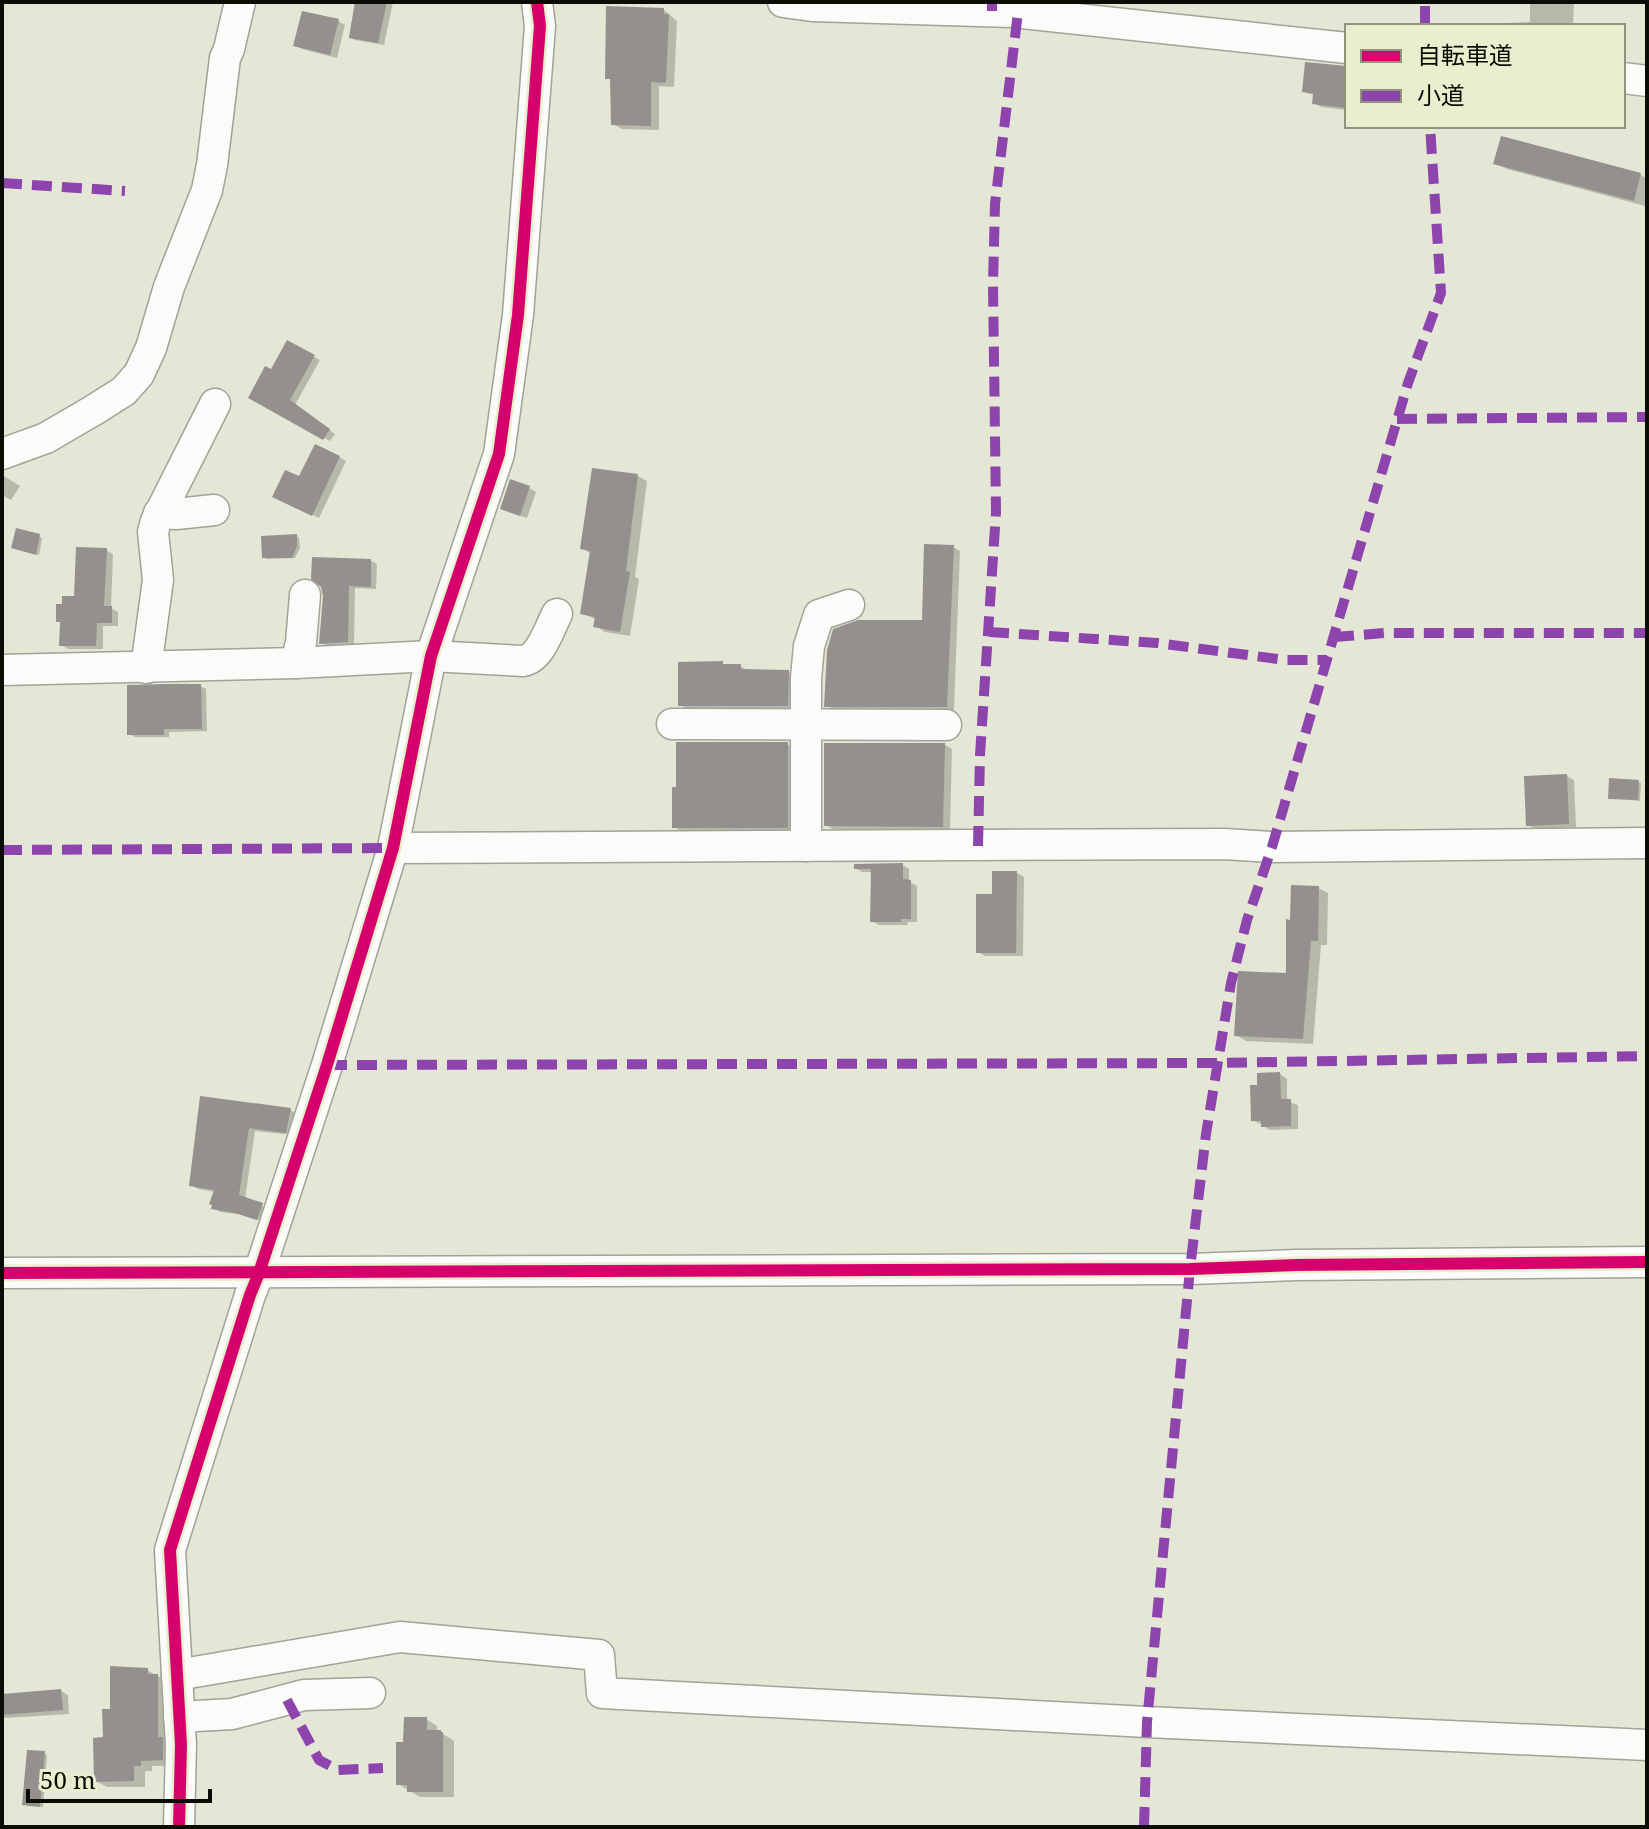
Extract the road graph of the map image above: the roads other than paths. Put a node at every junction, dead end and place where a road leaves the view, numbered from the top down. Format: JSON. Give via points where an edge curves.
{"nodes":[{"id":1,"x":240,"y":2,"type":"edge"},
{"id":2,"x":537,"y":2,"type":"edge"},
{"id":3,"x":802,"y":3,"type":"edge"},
{"id":4,"x":1345,"y":48,"type":"edge"},
{"id":5,"x":1625,"y":78,"type":"edge"},
{"id":6,"x":1647,"y":81,"type":"edge"},
{"id":7,"x":215,"y":404,"type":"dead end"},
{"id":8,"x":2,"y":454,"type":"edge"},
{"id":9,"x":214,"y":510,"type":"dead end"},
{"id":10,"x":159,"y":513,"type":"junction"},
{"id":11,"x":305,"y":595,"type":"dead end"},
{"id":12,"x":849,"y":605,"type":"dead end"},
{"id":13,"x":557,"y":614,"type":"dead end"},
{"id":14,"x":431,"y":656,"type":"junction"},
{"id":15,"x":296,"y":663,"type":"junction"},
{"id":16,"x":146,"y":668,"type":"junction"},
{"id":17,"x":2,"y":670,"type":"edge"},
{"id":18,"x":672,"y":724,"type":"dead end"},
{"id":19,"x":806,"y":724,"type":"junction"},
{"id":20,"x":946,"y":725,"type":"dead end"},
{"id":21,"x":1647,"y":843,"type":"edge"},
{"id":22,"x":806,"y":846,"type":"junction"},
{"id":23,"x":393,"y":848,"type":"junction"},
{"id":24,"x":1647,"y":1262,"type":"edge"},
{"id":25,"x":2,"y":1273,"type":"edge"},
{"id":26,"x":259,"y":1273,"type":"junction"},
{"id":27,"x":177,"y":1675,"type":"junction"},
{"id":28,"x":370,"y":1693,"type":"dead end"},
{"id":29,"x":179,"y":1717,"type":"junction"},
{"id":30,"x":1647,"y":1745,"type":"edge"},
{"id":31,"x":179,"y":1827,"type":"edge"}],
"edges":[{"from":1,"to":8,"type":"street","via":[[225,58],[207,190],[139,374],[94,410],[46,438]]},
{"from":2,"to":14,"type":"street","via":[[540,26],[518,315],[499,454]]},
{"from":3,"to":4,"type":"street","via":[[1012,12]]},
{"from":5,"to":6,"type":"street"},
{"from":7,"to":10,"type":"street"},
{"from":9,"to":10,"type":"street"},
{"from":10,"to":16,"type":"street","via":[[153,532],[158,580]]},
{"from":11,"to":15,"type":"street"},
{"from":12,"to":19,"type":"street","via":[[819,615],[815,625],[806,678]]},
{"from":13,"to":14,"type":"street","via":[[531,660]]},
{"from":14,"to":15,"type":"street"},
{"from":14,"to":23,"type":"street"},
{"from":15,"to":16,"type":"street"},
{"from":16,"to":17,"type":"street"},
{"from":18,"to":19,"type":"street"},
{"from":19,"to":20,"type":"street"},
{"from":19,"to":22,"type":"street"},
{"from":21,"to":22,"type":"street"},
{"from":22,"to":23,"type":"street"},
{"from":23,"to":26,"type":"street"},
{"from":24,"to":26,"type":"street"},
{"from":25,"to":26,"type":"street"},
{"from":26,"to":27,"type":"street","via":[[170,1550]]},
{"from":27,"to":29,"type":"street"},
{"from":27,"to":30,"type":"street","via":[[400,1637],[599,1655],[602,1693]]},
{"from":28,"to":29,"type":"street","via":[[304,1695],[232,1714]]},
{"from":29,"to":31,"type":"street"}]}
